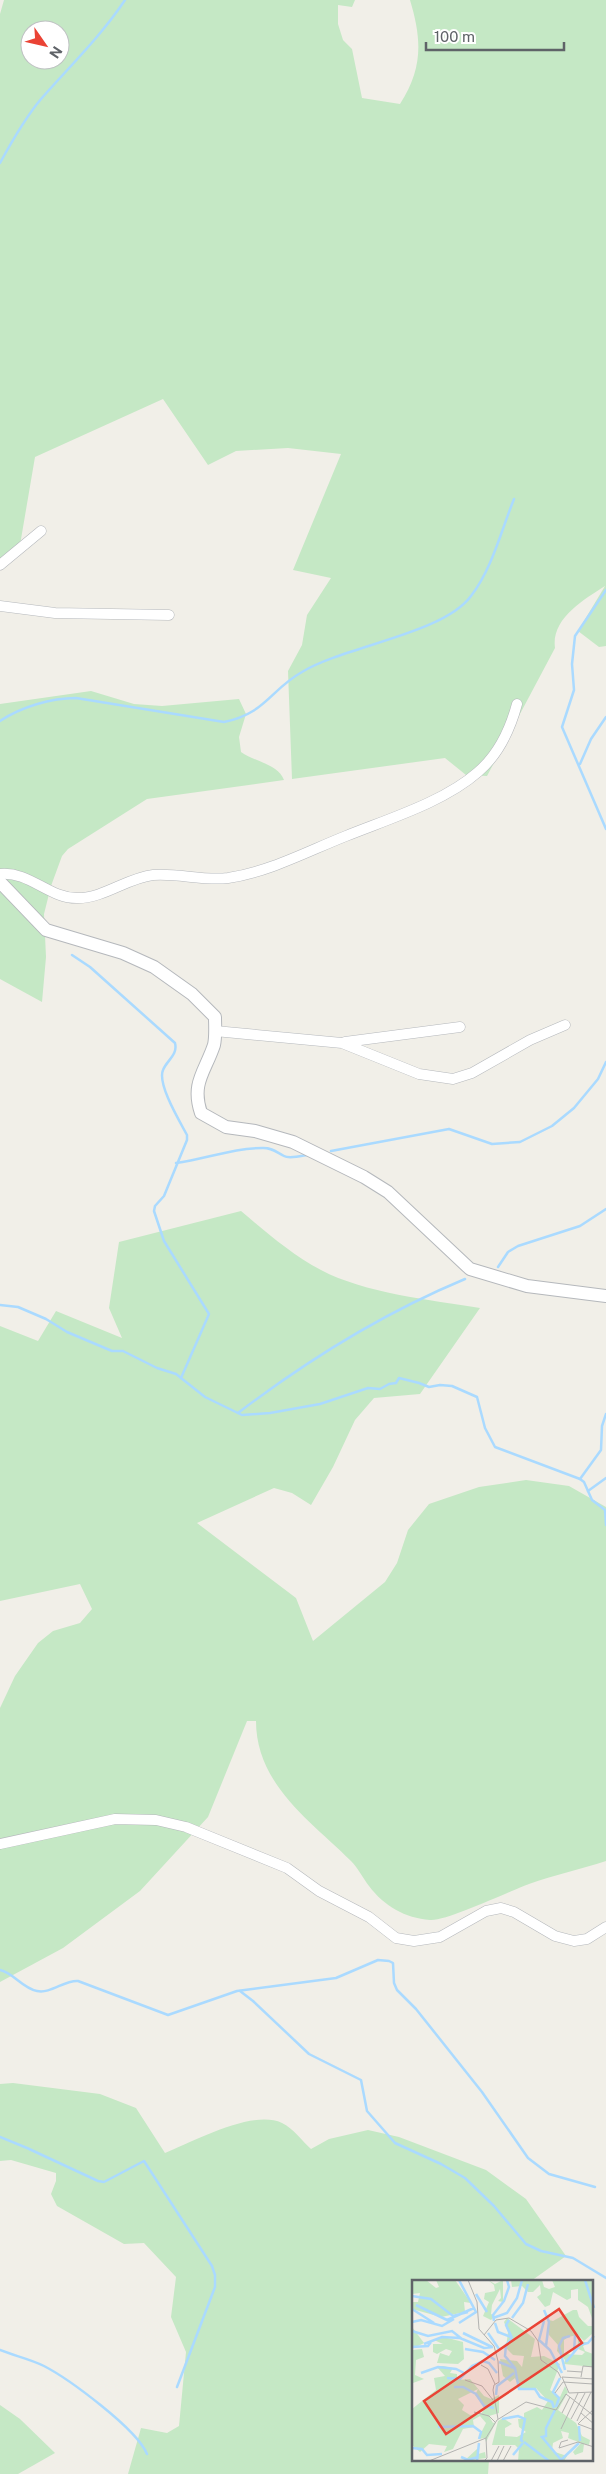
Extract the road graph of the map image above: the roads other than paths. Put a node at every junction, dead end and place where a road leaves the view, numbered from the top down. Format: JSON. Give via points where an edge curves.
{"nodes":[{"id":1,"x":41,"y":531,"type":"dead end"},
{"id":2,"x":0,"y":565,"type":"edge"},
{"id":3,"x":0,"y":606,"type":"edge"},
{"id":4,"x":169,"y":615,"type":"dead end"},
{"id":5,"x":517,"y":704,"type":"dead end"},
{"id":6,"x":0,"y":874,"type":"edge"},
{"id":7,"x":0,"y":882,"type":"edge"},
{"id":8,"x":565,"y":1025,"type":"dead end"},
{"id":9,"x":460,"y":1027,"type":"dead end"},
{"id":10,"x":215,"y":1032,"type":"junction"},
{"id":11,"x":342,"y":1043,"type":"junction"},
{"id":12,"x":606,"y":1296,"type":"edge"},
{"id":13,"x":0,"y":1844,"type":"edge"},
{"id":14,"x":606,"y":1927,"type":"edge"}],
"edges":[{"from":1,"to":2,"type":"street"},
{"from":3,"to":4,"type":"street","via":[[55,612]]},
{"from":5,"to":6,"type":"street","via":[[500,747],[486,764],[462,783],[422,805],[288,860],[219,879],[147,876],[80,898],[63,897],[21,875]]},
{"from":7,"to":10,"type":"street","via":[[46,930],[123,953],[154,967],[192,994],[216,1017]]},
{"from":8,"to":11,"type":"street","via":[[530,1040],[466,1076],[453,1079],[419,1074]]},
{"from":9,"to":11,"type":"street"},
{"from":10,"to":11,"type":"street"},
{"from":10,"to":12,"type":"street","via":[[214,1043],[197,1083],[201,1113],[226,1127],[293,1142],[364,1177],[388,1192],[470,1269],[526,1286]]},
{"from":13,"to":14,"type":"street","via":[[115,1820],[156,1820],[186,1827],[287,1868],[369,1917],[396,1938],[414,1941],[440,1937],[486,1911],[501,1908],[514,1912],[554,1936],[574,1941],[587,1939]]}]}
